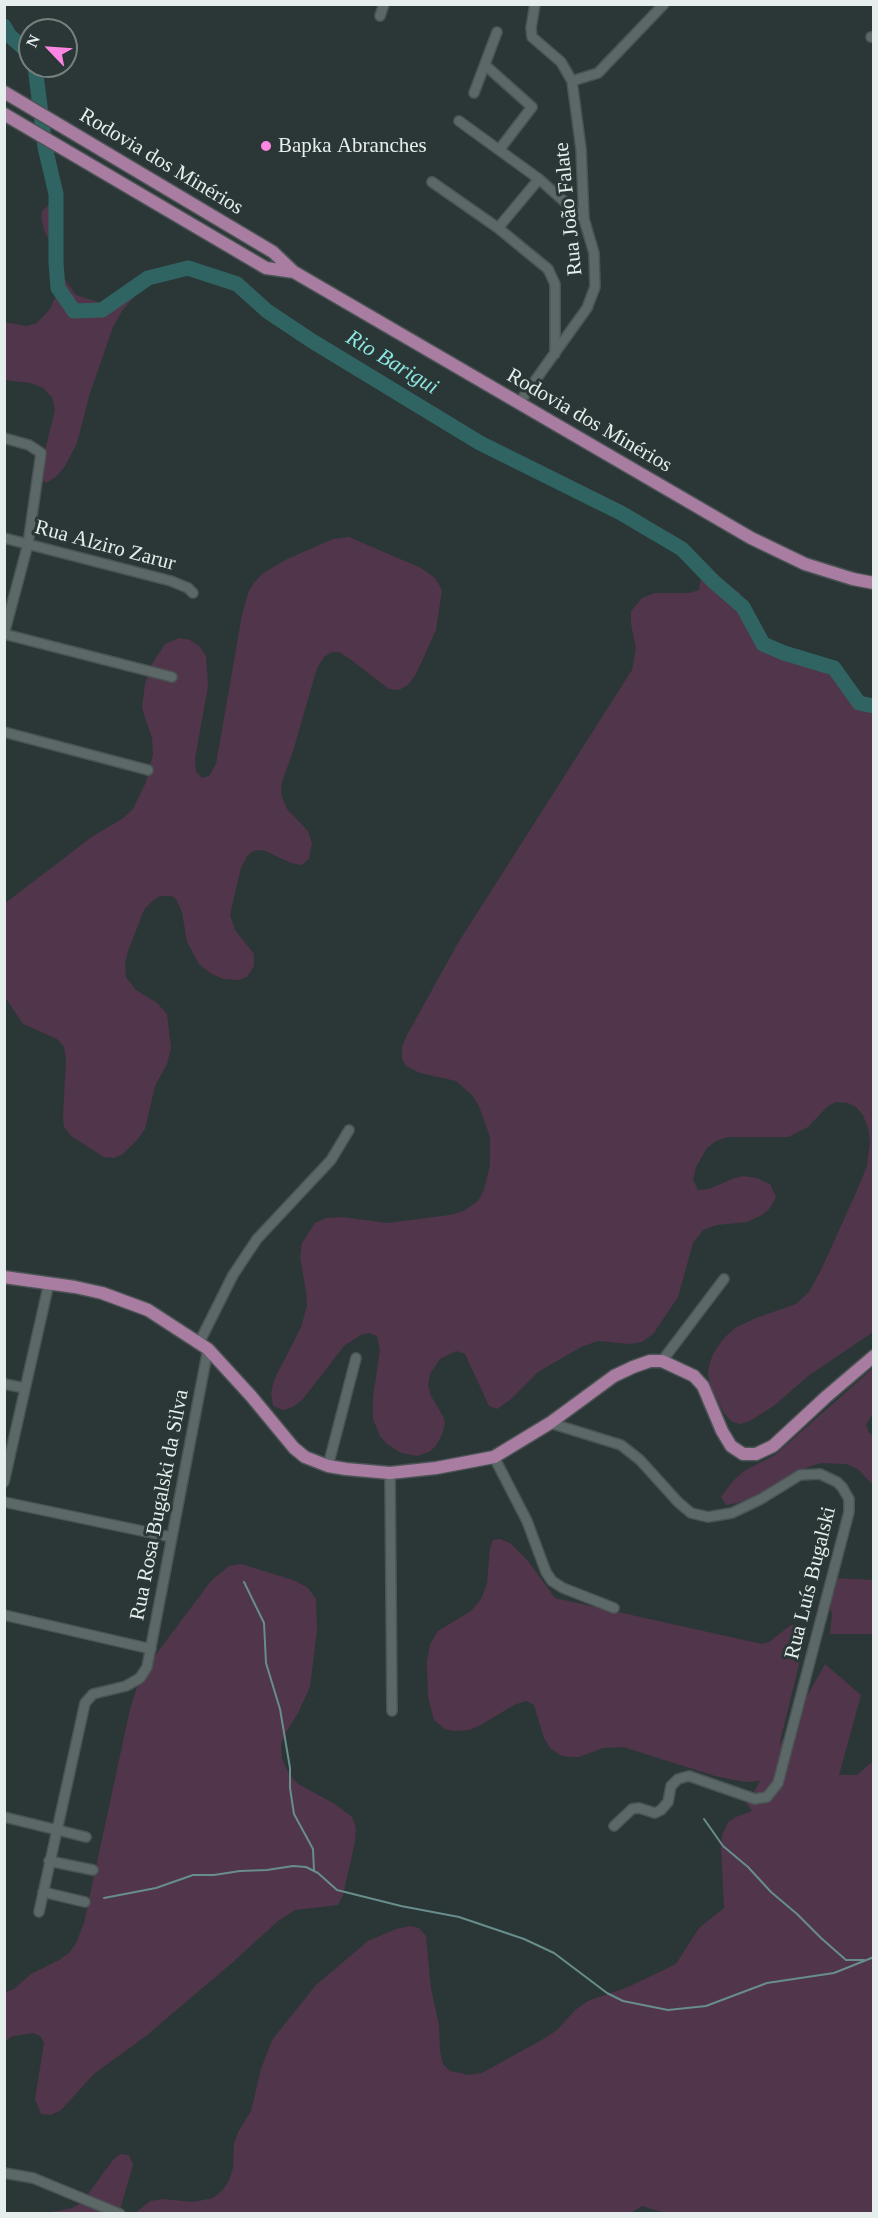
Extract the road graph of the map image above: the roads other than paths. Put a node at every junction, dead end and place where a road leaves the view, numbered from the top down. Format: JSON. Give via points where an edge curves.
{"nodes":[{"id":1,"x":384,"y":4,"type":"edge"},
{"id":2,"x":535,"y":4,"type":"edge"},
{"id":3,"x":664,"y":4,"type":"edge"},
{"id":4,"x":380,"y":16,"type":"dead end"},
{"id":5,"x":497,"y":32,"type":"dead end"},
{"id":6,"x":485,"y":65,"type":"junction"},
{"id":7,"x":572,"y":81,"type":"junction"},
{"id":8,"x":4,"y":92,"type":"edge"},
{"id":9,"x":474,"y":93,"type":"dead end"},
{"id":10,"x":8,"y":117,"type":"edge"},
{"id":11,"x":459,"y":122,"type":"dead end"},
{"id":12,"x":499,"y":150,"type":"junction"},
{"id":13,"x":539,"y":179,"type":"junction"},
{"id":14,"x":432,"y":182,"type":"dead end"},
{"id":15,"x":584,"y":219,"type":"junction"},
{"id":16,"x":498,"y":228,"type":"junction"},
{"id":17,"x":294,"y":272,"type":"junction"},
{"id":18,"x":555,"y":354,"type":"junction"},
{"id":19,"x":519,"y":403,"type":"junction"},
{"id":20,"x":4,"y":438,"type":"edge"},
{"id":21,"x":4,"y":538,"type":"edge"},
{"id":22,"x":28,"y":544,"type":"junction"},
{"id":23,"x":873,"y":583,"type":"edge"},
{"id":24,"x":193,"y":593,"type":"dead end"},
{"id":25,"x":4,"y":634,"type":"edge"},
{"id":26,"x":171,"y":677,"type":"dead end"},
{"id":27,"x":4,"y":732,"type":"edge"},
{"id":28,"x":148,"y":770,"type":"dead end"},
{"id":29,"x":349,"y":1130,"type":"dead end"},
{"id":30,"x":4,"y":1277,"type":"edge"},
{"id":31,"x":724,"y":1279,"type":"dead end"},
{"id":32,"x":49,"y":1283,"type":"junction"},
{"id":33,"x":203,"y":1346,"type":"junction"},
{"id":34,"x":873,"y":1356,"type":"edge"},
{"id":35,"x":356,"y":1358,"type":"dead end"},
{"id":36,"x":662,"y":1361,"type":"junction"},
{"id":37,"x":4,"y":1384,"type":"edge"},
{"id":38,"x":25,"y":1388,"type":"junction"},
{"id":39,"x":550,"y":1423,"type":"junction"},
{"id":40,"x":494,"y":1457,"type":"junction"},
{"id":41,"x":328,"y":1466,"type":"junction"},
{"id":42,"x":390,"y":1473,"type":"junction"},
{"id":43,"x":4,"y":1482,"type":"edge"},
{"id":44,"x":4,"y":1502,"type":"edge"},
{"id":45,"x":171,"y":1537,"type":"junction"},
{"id":46,"x":614,"y":1608,"type":"dead end"},
{"id":47,"x":4,"y":1615,"type":"edge"},
{"id":48,"x":151,"y":1649,"type":"junction"},
{"id":49,"x":392,"y":1711,"type":"dead end"},
{"id":50,"x":4,"y":1817,"type":"edge"},
{"id":51,"x":614,"y":1826,"type":"dead end"},
{"id":52,"x":56,"y":1830,"type":"junction"},
{"id":53,"x":86,"y":1836,"type":"dead end"},
{"id":54,"x":49,"y":1861,"type":"junction"},
{"id":55,"x":93,"y":1870,"type":"dead end"},
{"id":56,"x":43,"y":1892,"type":"junction"},
{"id":57,"x":85,"y":1902,"type":"dead end"},
{"id":58,"x":39,"y":1912,"type":"dead end"},
{"id":59,"x":4,"y":2173,"type":"edge"},
{"id":60,"x":120,"y":2214,"type":"edge"}],
"edges":[{"from":1,"to":4,"type":"street"},
{"from":2,"to":7,"type":"street","name":"Rua João Falate","via":[[532,37],[561,62]]},
{"from":3,"to":7,"type":"street","via":[[598,73]]},
{"from":5,"to":6,"type":"street"},
{"from":6,"to":9,"type":"street"},
{"from":6,"to":12,"type":"street","via":[[532,107]]},
{"from":7,"to":15,"type":"street","name":"Rua João Falate","via":[[581,149]]},
{"from":8,"to":17,"type":"main road","name":"Rodovia dos Minérios","via":[[273,252]]},
{"from":10,"to":17,"type":"main road","name":"Rodovia dos Minérios","via":[[266,268]]},
{"from":11,"to":12,"type":"street"},
{"from":12,"to":13,"type":"street"},
{"from":13,"to":15,"type":"street"},
{"from":13,"to":16,"type":"street"},
{"from":14,"to":16,"type":"street"},
{"from":15,"to":18,"type":"street","name":"Rua João Falate","via":[[594,253],[594,294]]},
{"from":16,"to":18,"type":"street","via":[[541,262],[553,278]]},
{"from":17,"to":19,"type":"main road","name":"Rodovia dos Minérios"},
{"from":18,"to":19,"type":"street","name":"Rua João Falate"},
{"from":19,"to":23,"type":"main road","name":"Rodovia dos Minérios","via":[[782,554],[828,572]]},
{"from":20,"to":22,"type":"street","via":[[41,453]]},
{"from":21,"to":22,"type":"street","name":"Rua Alziro Zarur"},
{"from":22,"to":24,"type":"street","name":"Rua Alziro Zarur","via":[[171,581]]},
{"from":22,"to":25,"type":"street"},
{"from":25,"to":26,"type":"street"},
{"from":27,"to":28,"type":"street"},
{"from":29,"to":33,"type":"street","name":"Rua Rosa Bugalski da Silva","via":[[331,1160],[257,1239],[233,1275]]},
{"from":30,"to":32,"type":"main road"},
{"from":31,"to":36,"type":"street"},
{"from":32,"to":33,"type":"main road","via":[[102,1293],[148,1310]]},
{"from":32,"to":38,"type":"street"},
{"from":33,"to":41,"type":"main road","via":[[294,1448]]},
{"from":33,"to":45,"type":"street","name":"Rua Rosa Bugalski da Silva"},
{"from":34,"to":36,"type":"main road","via":[[773,1446],[756,1454],[743,1454],[731,1446],[694,1376]]},
{"from":35,"to":41,"type":"street"},
{"from":36,"to":39,"type":"main road","via":[[650,1361],[614,1376]]},
{"from":37,"to":38,"type":"street"},
{"from":38,"to":43,"type":"street"},
{"from":39,"to":40,"type":"main road"},
{"from":39,"to":51,"type":"street","name":"Rua Luís Bugalski","via":[[621,1445],[692,1513],[708,1517],[732,1513],[800,1475],[820,1474],[837,1482],[849,1499],[849,1512],[778,1783],[767,1797],[755,1799],[689,1776],[671,1786],[668,1802],[661,1810],[655,1813],[632,1809]]},
{"from":40,"to":42,"type":"main road"},
{"from":40,"to":46,"type":"street","via":[[552,1581]]},
{"from":41,"to":42,"type":"main road"},
{"from":42,"to":49,"type":"street"},
{"from":44,"to":45,"type":"street"},
{"from":45,"to":48,"type":"street","name":"Rua Rosa Bugalski da Silva"},
{"from":47,"to":48,"type":"street"},
{"from":48,"to":52,"type":"street","name":"Rua Rosa Bugalski da Silva","via":[[140,1678],[126,1686],[93,1694],[85,1703]]},
{"from":50,"to":52,"type":"street"},
{"from":52,"to":53,"type":"street"},
{"from":52,"to":54,"type":"street"},
{"from":54,"to":55,"type":"street"},
{"from":54,"to":56,"type":"street"},
{"from":56,"to":57,"type":"street"},
{"from":56,"to":58,"type":"street"},
{"from":59,"to":60,"type":"street","via":[[33,2178]]}]}
